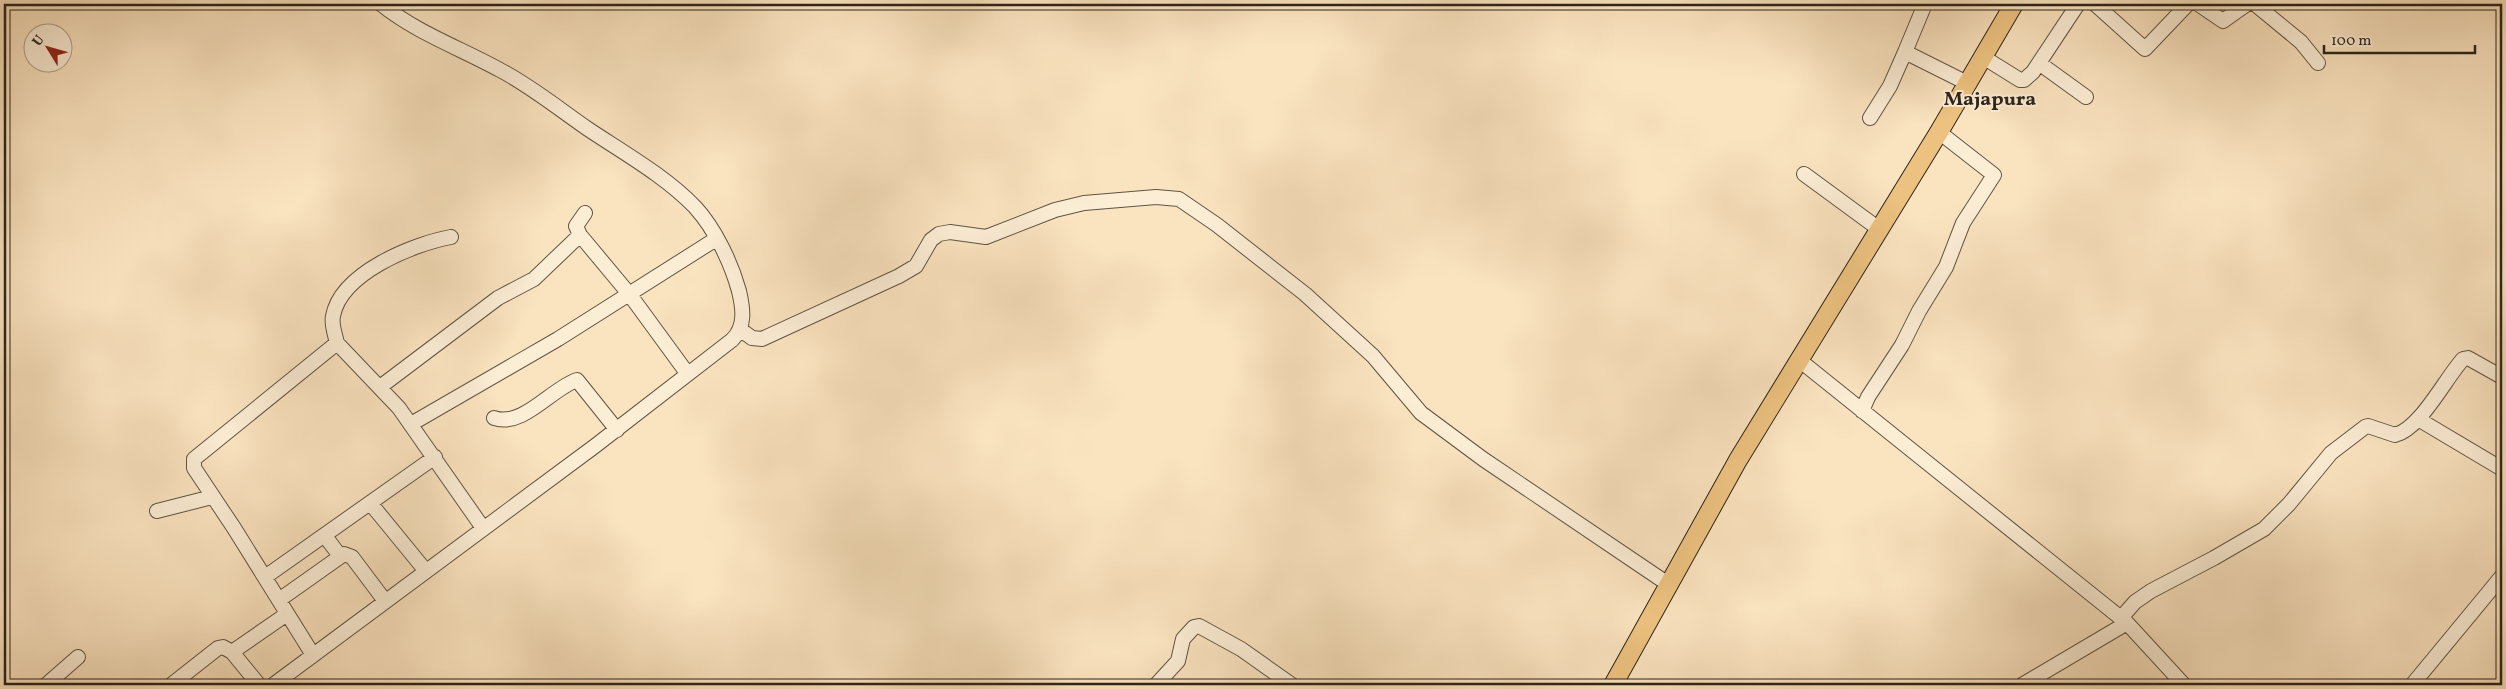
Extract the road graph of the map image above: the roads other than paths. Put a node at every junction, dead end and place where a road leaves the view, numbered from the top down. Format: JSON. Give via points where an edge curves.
{"nodes":[{"id":1,"x":381,"y":4,"type":"edge"},
{"id":2,"x":1925,"y":4,"type":"edge"},
{"id":3,"x":2014,"y":4,"type":"edge"},
{"id":4,"x":2078,"y":4,"type":"edge"},
{"id":5,"x":2095,"y":4,"type":"edge"},
{"id":6,"x":2188,"y":4,"type":"edge"},
{"id":7,"x":2198,"y":4,"type":"edge"},
{"id":8,"x":2247,"y":4,"type":"edge"},
{"id":9,"x":2255,"y":4,"type":"edge"},
{"id":10,"x":1905,"y":52,"type":"junction"},
{"id":11,"x":1983,"y":57,"type":"junction"},
{"id":12,"x":2039,"y":63,"type":"junction"},
{"id":13,"x":2318,"y":63,"type":"dead end"},
{"id":14,"x":1967,"y":83,"type":"junction"},
{"id":15,"x":2086,"y":97,"type":"dead end"},
{"id":16,"x":1870,"y":118,"type":"dead end"},
{"id":17,"x":1939,"y":132,"type":"junction"},
{"id":18,"x":1804,"y":174,"type":"dead end"},
{"id":19,"x":585,"y":213,"type":"dead end"},
{"id":20,"x":1879,"y":228,"type":"junction"},
{"id":21,"x":580,"y":235,"type":"junction"},
{"id":22,"x":451,"y":237,"type":"dead end"},
{"id":23,"x":716,"y":239,"type":"junction"},
{"id":24,"x":630,"y":295,"type":"junction"},
{"id":25,"x":741,"y":330,"type":"junction"},
{"id":26,"x":337,"y":343,"type":"junction"},
{"id":27,"x":1798,"y":360,"type":"junction"},
{"id":28,"x":687,"y":373,"type":"junction"},
{"id":29,"x":2502,"y":377,"type":"edge"},
{"id":30,"x":380,"y":387,"type":"junction"},
{"id":31,"x":1862,"y":411,"type":"junction"},
{"id":32,"x":494,"y":418,"type":"dead end"},
{"id":33,"x":2418,"y":419,"type":"junction"},
{"id":34,"x":411,"y":424,"type":"junction"},
{"id":35,"x":617,"y":430,"type":"junction"},
{"id":36,"x":435,"y":458,"type":"junction"},
{"id":37,"x":2502,"y":469,"type":"edge"},
{"id":38,"x":212,"y":497,"type":"junction"},
{"id":39,"x":372,"y":504,"type":"junction"},
{"id":40,"x":156,"y":512,"type":"dead end"},
{"id":41,"x":483,"y":528,"type":"junction"},
{"id":42,"x":325,"y":536,"type":"junction"},
{"id":43,"x":340,"y":556,"type":"junction"},
{"id":44,"x":425,"y":570,"type":"junction"},
{"id":45,"x":2502,"y":576,"type":"edge"},
{"id":46,"x":265,"y":578,"type":"junction"},
{"id":47,"x":1668,"y":584,"type":"junction"},
{"id":48,"x":279,"y":600,"type":"junction"},
{"id":49,"x":385,"y":601,"type":"junction"},
{"id":50,"x":287,"y":614,"type":"junction"},
{"id":51,"x":2124,"y":621,"type":"junction"},
{"id":52,"x":232,"y":652,"type":"junction"},
{"id":53,"x":313,"y":655,"type":"junction"},
{"id":54,"x":78,"y":657,"type":"dead end"},
{"id":55,"x":46,"y":685,"type":"edge"},
{"id":56,"x":171,"y":685,"type":"edge"},
{"id":57,"x":259,"y":685,"type":"edge"},
{"id":58,"x":273,"y":685,"type":"edge"},
{"id":59,"x":1156,"y":685,"type":"edge"},
{"id":60,"x":1292,"y":685,"type":"edge"},
{"id":61,"x":1613,"y":685,"type":"edge"},
{"id":62,"x":2022,"y":685,"type":"edge"},
{"id":63,"x":2184,"y":685,"type":"edge"},
{"id":64,"x":2412,"y":685,"type":"edge"}],
"edges":[{"from":1,"to":23,"type":"street","via":[[406,23],[513,77],[634,160],[695,208]]},
{"from":2,"to":10,"type":"street"},
{"from":3,"to":11,"type":"main road"},
{"from":4,"to":12,"type":"street"},
{"from":5,"to":6,"type":"street","via":[[2146,49]]},
{"from":7,"to":8,"type":"street","via":[[2223,22]]},
{"from":9,"to":13,"type":"street","via":[[2301,42]]},
{"from":10,"to":14,"type":"street"},
{"from":10,"to":16,"type":"street","via":[[1890,86]]},
{"from":11,"to":12,"type":"street","via":[[2020,80],[2028,78]]},
{"from":11,"to":14,"type":"main road"},
{"from":12,"to":15,"type":"street"},
{"from":14,"to":17,"type":"main road"},
{"from":17,"to":20,"type":"main road"},
{"from":17,"to":31,"type":"street","via":[[1994,175],[1963,223],[1946,268]]},
{"from":18,"to":20,"type":"street"},
{"from":19,"to":21,"type":"street","via":[[576,226]]},
{"from":20,"to":27,"type":"main road"},
{"from":21,"to":24,"type":"street"},
{"from":21,"to":30,"type":"street","via":[[534,279],[487,306]]},
{"from":22,"to":26,"type":"street","via":[[402,253],[378,265],[354,283],[333,315]]},
{"from":23,"to":24,"type":"street"},
{"from":23,"to":25,"type":"street","via":[[735,278],[742,306]]},
{"from":24,"to":28,"type":"street"},
{"from":24,"to":34,"type":"street"},
{"from":25,"to":28,"type":"street","via":[[720,350]]},
{"from":25,"to":47,"type":"street","via":[[752,338],[762,339],[899,276],[916,266],[931,240],[939,234],[950,232],[986,237],[1084,202],[1156,197],[1179,199],[1304,294],[1372,356],[1421,413],[1483,460]]},
{"from":26,"to":30,"type":"street"},
{"from":26,"to":38,"type":"street","via":[[198,454],[194,468]]},
{"from":27,"to":31,"type":"street"},
{"from":27,"to":47,"type":"main road"},
{"from":28,"to":35,"type":"street"},
{"from":29,"to":33,"type":"street","via":[[2468,358],[2463,359]]},
{"from":30,"to":34,"type":"street"},
{"from":31,"to":51,"type":"street"},
{"from":32,"to":35,"type":"street","via":[[503,420],[517,416],[577,380]]},
{"from":33,"to":37,"type":"street"},
{"from":33,"to":51,"type":"street","via":[[2404,432],[2394,435],[2365,427],[2331,453],[2264,529],[2150,590],[2136,602]]},
{"from":34,"to":36,"type":"street"},
{"from":35,"to":41,"type":"street"},
{"from":36,"to":39,"type":"street"},
{"from":36,"to":41,"type":"street"},
{"from":38,"to":40,"type":"street"},
{"from":38,"to":46,"type":"street"},
{"from":39,"to":42,"type":"street"},
{"from":39,"to":44,"type":"street"},
{"from":41,"to":44,"type":"street"},
{"from":42,"to":43,"type":"street"},
{"from":42,"to":46,"type":"street"},
{"from":43,"to":48,"type":"street"},
{"from":43,"to":49,"type":"street","via":[[352,557]]},
{"from":44,"to":49,"type":"street"},
{"from":45,"to":64,"type":"street"},
{"from":46,"to":48,"type":"street"},
{"from":47,"to":61,"type":"main road"},
{"from":48,"to":50,"type":"street"},
{"from":49,"to":53,"type":"street"},
{"from":50,"to":52,"type":"street"},
{"from":50,"to":53,"type":"street"},
{"from":51,"to":62,"type":"street"},
{"from":51,"to":63,"type":"street"},
{"from":52,"to":56,"type":"street","via":[[218,648]]},
{"from":52,"to":57,"type":"street"},
{"from":53,"to":58,"type":"street"},
{"from":54,"to":55,"type":"street"},
{"from":59,"to":60,"type":"street","via":[[1178,661],[1184,639],[1194,626],[1199,626],[1241,649]]}]}
